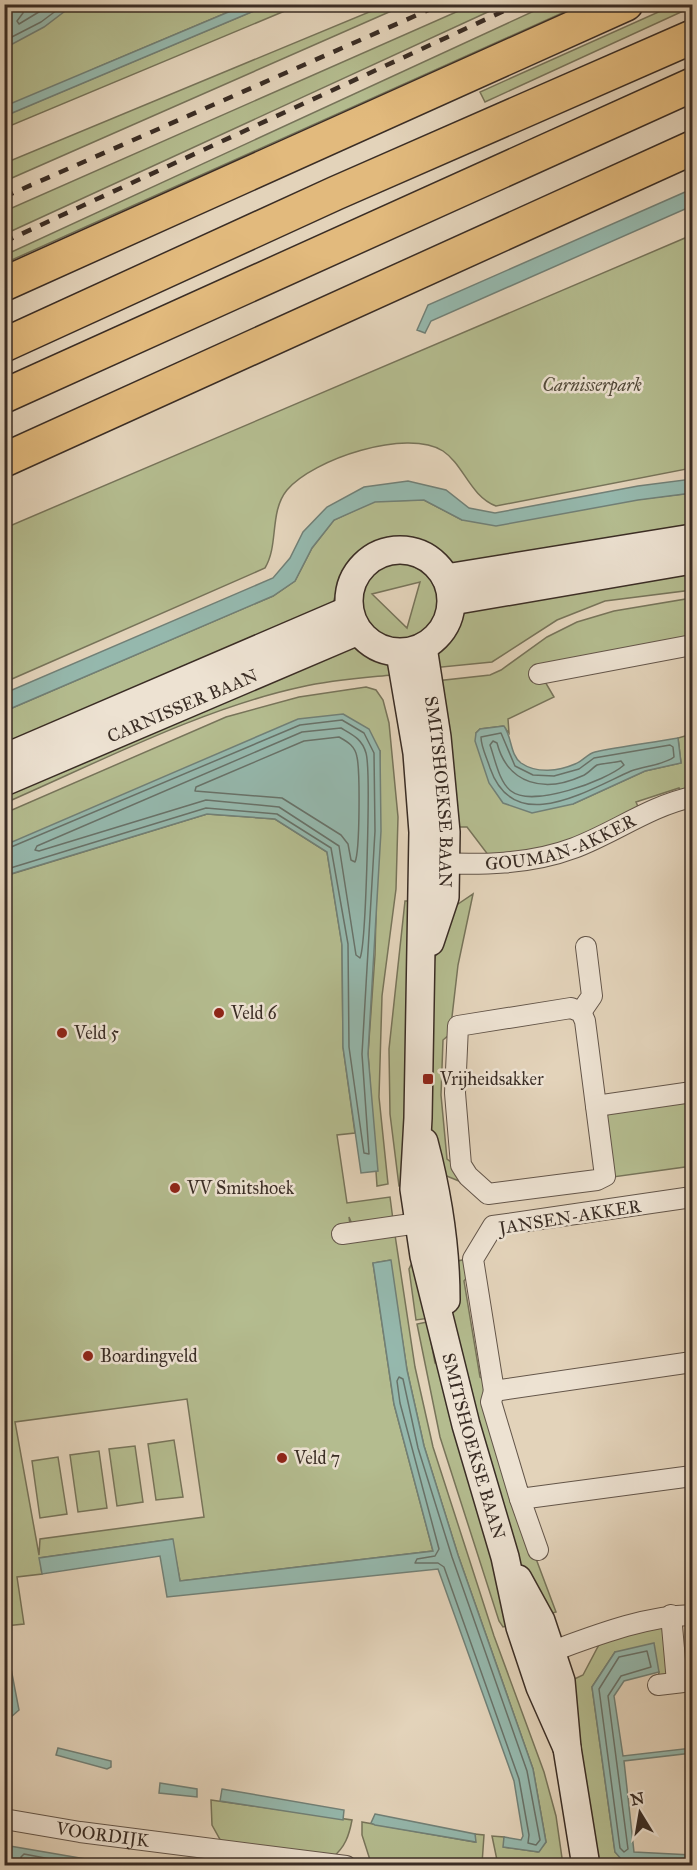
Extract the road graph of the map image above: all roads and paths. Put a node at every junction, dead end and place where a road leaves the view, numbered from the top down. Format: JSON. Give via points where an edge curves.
{"nodes":[{"id":1,"x":626,"y":4,"type":"edge"},
{"id":2,"x":693,"y":38,"type":"edge"},
{"id":3,"x":693,"y":86,"type":"edge"},
{"id":4,"x":693,"y":148,"type":"edge"},
{"id":5,"x":119,"y":234,"type":"junction"},
{"id":6,"x":4,"y":284,"type":"edge"},
{"id":7,"x":4,"y":297,"type":"edge"},
{"id":8,"x":4,"y":345,"type":"edge"},
{"id":9,"x":4,"y":396,"type":"edge"},
{"id":10,"x":4,"y":460,"type":"edge"},
{"id":11,"x":693,"y":538,"type":"edge"},
{"id":12,"x":693,"y":560,"type":"edge"},
{"id":13,"x":449,"y":590,"type":"junction"},
{"id":14,"x":354,"y":620,"type":"junction"},
{"id":15,"x":692,"y":646,"type":"edge"},
{"id":16,"x":412,"y":650,"type":"junction"},
{"id":17,"x":539,"y":674,"type":"dead end"},
{"id":18,"x":4,"y":758,"type":"edge"},
{"id":19,"x":4,"y":782,"type":"edge"},
{"id":20,"x":693,"y":797,"type":"edge"},
{"id":21,"x":435,"y":863,"type":"junction"},
{"id":22,"x":586,"y":947,"type":"dead end"},
{"id":23,"x":580,"y":1012,"type":"junction"},
{"id":24,"x":693,"y":1092,"type":"edge"},
{"id":25,"x":596,"y":1106,"type":"junction"},
{"id":26,"x":693,"y":1197,"type":"edge"},
{"id":27,"x":430,"y":1221,"type":"junction"},
{"id":28,"x":342,"y":1234,"type":"dead end"},
{"id":29,"x":693,"y":1362,"type":"edge"},
{"id":30,"x":494,"y":1391,"type":"junction"},
{"id":31,"x":693,"y":1476,"type":"edge"},
{"id":32,"x":520,"y":1499,"type":"junction"},
{"id":33,"x":538,"y":1550,"type":"dead end"},
{"id":34,"x":670,"y":1615,"type":"junction"},
{"id":35,"x":693,"y":1615,"type":"edge"},
{"id":36,"x":541,"y":1655,"type":"junction"},
{"id":37,"x":676,"y":1683,"type":"edge"},
{"id":38,"x":4,"y":1820,"type":"edge"},
{"id":39,"x":346,"y":1866,"type":"edge"},
{"id":40,"x":586,"y":1866,"type":"edge"}],
"edges":[{"from":1,"to":5,"type":"highway"},
{"from":2,"to":8,"type":"highway","via":[[336,193]]},
{"from":3,"to":9,"type":"highway"},
{"from":4,"to":10,"type":"highway"},
{"from":5,"to":6,"type":"highway"},
{"from":5,"to":7,"type":"highway"},
{"from":11,"to":13,"type":"main road"},
{"from":12,"to":13,"type":"main road"},
{"from":13,"to":14,"type":"main road","via":[[434,562],[417,552],[390,551],[367,562],[355,578],[349,597]]},
{"from":13,"to":16,"type":"main road","via":[[444,628]]},
{"from":14,"to":16,"type":"main road","via":[[377,647]]},
{"from":14,"to":18,"type":"main road","name":"CARNISSER BAAN"},
{"from":14,"to":19,"type":"main road","name":"CARNISSER BAAN"},
{"from":15,"to":17,"type":"street"},
{"from":16,"to":21,"type":"main road","name":"SMITSHOEKSE BAAN","via":[[417,753]]},
{"from":20,"to":21,"type":"street","name":"GOUMAN-AKKER","via":[[641,816],[575,848],[539,859]]},
{"from":21,"to":27,"type":"main road","name":"SMITSHOEKSE BAAN","via":[[421,969],[418,1118],[436,1186]]},
{"from":22,"to":23,"type":"street","via":[[592,996]]},
{"from":23,"to":25,"type":"street","via":[[585,1021]]},
{"from":23,"to":25,"type":"street","via":[[571,1008],[458,1026],[455,1093],[462,1165],[488,1194],[597,1180],[605,1176]]},
{"from":24,"to":25,"type":"street"},
{"from":26,"to":30,"type":"street","name":"JANSEN-AKKER","via":[[493,1226],[473,1259]]},
{"from":27,"to":28,"type":"street"},
{"from":27,"to":36,"type":"main road","name":"SMITSHOEKSE BAAN","via":[[446,1253],[446,1334],[466,1425],[505,1557],[541,1621]]},
{"from":29,"to":30,"type":"street"},
{"from":30,"to":32,"type":"street","via":[[491,1402]]},
{"from":31,"to":32,"type":"street"},
{"from":32,"to":33,"type":"street"},
{"from":34,"to":35,"type":"street"},
{"from":34,"to":36,"type":"street"},
{"from":34,"to":37,"type":"street"},
{"from":36,"to":40,"type":"main road","name":"SMITSHOEKSE BAAN","via":[[561,1681],[567,1748]]},
{"from":38,"to":39,"type":"street","name":"VOORDIJK"}]}
